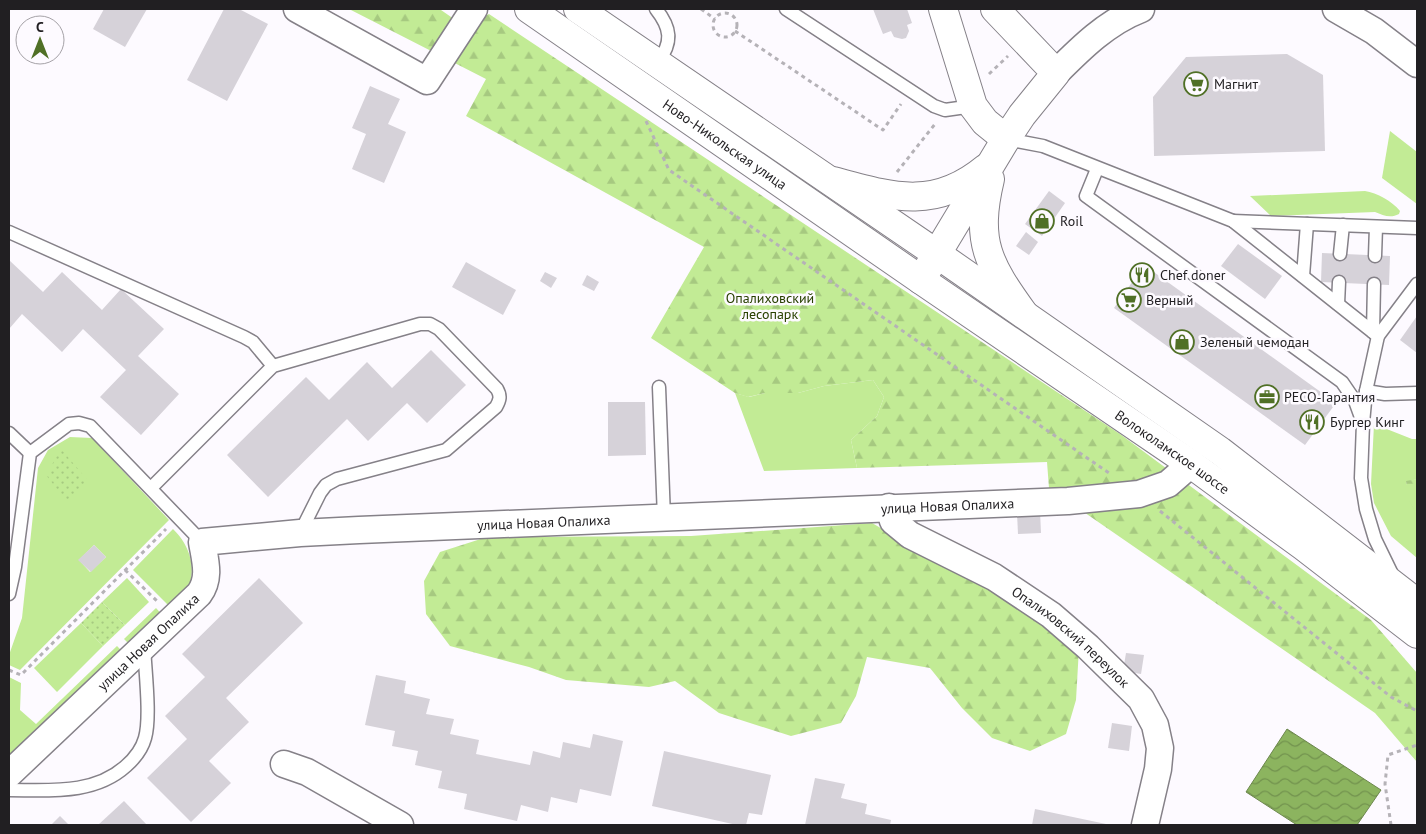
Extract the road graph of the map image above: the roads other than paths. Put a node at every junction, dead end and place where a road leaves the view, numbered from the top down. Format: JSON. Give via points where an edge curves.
{"nodes":[{"id":1,"x":297,"y":9,"type":"edge"},
{"id":2,"x":474,"y":9,"type":"edge"},
{"id":3,"x":528,"y":9,"type":"edge"},
{"id":4,"x":578,"y":9,"type":"edge"},
{"id":5,"x":656,"y":9,"type":"edge"},
{"id":6,"x":786,"y":9,"type":"edge"},
{"id":7,"x":942,"y":9,"type":"edge"},
{"id":8,"x":995,"y":9,"type":"edge"},
{"id":9,"x":1336,"y":9,"type":"edge"},
{"id":10,"x":1134,"y":10,"type":"edge"},
{"id":11,"x":658,"y":62,"type":"junction"},
{"id":12,"x":1417,"y":64,"type":"edge"},
{"id":13,"x":1056,"y":72,"type":"junction"},
{"id":14,"x":973,"y":106,"type":"junction"},
{"id":15,"x":1001,"y":149,"type":"junction"},
{"id":16,"x":1097,"y":169,"type":"junction"},
{"id":17,"x":829,"y":180,"type":"junction"},
{"id":18,"x":1234,"y":221,"type":"junction"},
{"id":19,"x":1307,"y":224,"type":"junction"},
{"id":20,"x":1343,"y":226,"type":"junction"},
{"id":21,"x":1376,"y":227,"type":"junction"},
{"id":22,"x":1417,"y":228,"type":"edge"},
{"id":23,"x":9,"y":232,"type":"edge"},
{"id":24,"x":937,"y":254,"type":"junction"},
{"id":25,"x":1340,"y":254,"type":"dead end"},
{"id":26,"x":1375,"y":256,"type":"dead end"},
{"id":27,"x":1303,"y":276,"type":"junction"},
{"id":28,"x":921,"y":280,"type":"junction"},
{"id":29,"x":1339,"y":282,"type":"dead end"},
{"id":30,"x":1374,"y":284,"type":"dead end"},
{"id":31,"x":1417,"y":284,"type":"edge"},
{"id":32,"x":1338,"y":304,"type":"junction"},
{"id":33,"x":1025,"y":315,"type":"junction"},
{"id":34,"x":1375,"y":334,"type":"junction"},
{"id":35,"x":273,"y":366,"type":"junction"},
{"id":36,"x":659,"y":387,"type":"dead end"},
{"id":37,"x":1366,"y":391,"type":"junction"},
{"id":38,"x":1417,"y":393,"type":"edge"},
{"id":39,"x":1363,"y":423,"type":"junction"},
{"id":40,"x":9,"y":433,"type":"edge"},
{"id":41,"x":30,"y":454,"type":"junction"},
{"id":42,"x":1191,"y":464,"type":"junction"},
{"id":43,"x":151,"y":488,"type":"junction"},
{"id":44,"x":889,"y":508,"type":"junction"},
{"id":45,"x":664,"y":518,"type":"junction"},
{"id":46,"x":300,"y":533,"type":"junction"},
{"id":47,"x":202,"y":542,"type":"junction"},
{"id":48,"x":9,"y":594,"type":"edge"},
{"id":49,"x":1408,"y":595,"type":"edge"},
{"id":50,"x":1417,"y":634,"type":"edge"},
{"id":51,"x":144,"y":646,"type":"junction"},
{"id":52,"x":284,"y":764,"type":"dead end"},
{"id":53,"x":9,"y":774,"type":"edge"},
{"id":54,"x":9,"y":790,"type":"edge"},
{"id":55,"x":400,"y":825,"type":"edge"},
{"id":56,"x":1145,"y":825,"type":"edge"}],
"edges":[{"from":1,"to":2,"type":"street","via":[[427,81]]},
{"from":3,"to":28,"type":"main road","name":"Ново-Никольская улица"},
{"from":4,"to":11,"type":"main road"},
{"from":5,"to":11,"type":"lane","via":[[665,20],[668,31],[665,52]]},
{"from":6,"to":14,"type":"lane","via":[[934,106],[945,110]]},
{"from":7,"to":14,"type":"main road"},
{"from":8,"to":13,"type":"main road"},
{"from":9,"to":12,"type":"street","via":[[1374,30]]},
{"from":10,"to":13,"type":"street","via":[[1103,30]]},
{"from":11,"to":17,"type":"main road"},
{"from":13,"to":15,"type":"main road","via":[[1022,115]]},
{"from":14,"to":15,"type":"main road"},
{"from":15,"to":16,"type":"lane","via":[[1043,146]]},
{"from":15,"to":17,"type":"main road","via":[[976,176],[935,195],[884,195]]},
{"from":15,"to":24,"type":"main road"},
{"from":15,"to":33,"type":"main road","via":[[983,215],[984,238],[990,260]]},
{"from":16,"to":18,"type":"lane"},
{"from":16,"to":39,"type":"lane","via":[[1086,196],[1342,382],[1355,401]]},
{"from":17,"to":24,"type":"main road"},
{"from":18,"to":19,"type":"lane"},
{"from":18,"to":27,"type":"lane"},
{"from":19,"to":20,"type":"lane"},
{"from":19,"to":27,"type":"lane"},
{"from":20,"to":21,"type":"lane"},
{"from":20,"to":25,"type":"lane"},
{"from":21,"to":22,"type":"lane"},
{"from":21,"to":26,"type":"lane"},
{"from":23,"to":35,"type":"lane","via":[[244,337],[253,342]]},
{"from":24,"to":28,"type":"main road"},
{"from":24,"to":33,"type":"main road","name":"Волоколамское шоссе"},
{"from":27,"to":32,"type":"lane"},
{"from":28,"to":42,"type":"main road","name":"Волоколамское шоссе"},
{"from":29,"to":32,"type":"lane"},
{"from":30,"to":34,"type":"lane"},
{"from":31,"to":34,"type":"lane"},
{"from":32,"to":34,"type":"lane"},
{"from":33,"to":49,"type":"main road","name":"Волоколамское шоссе","via":[[1220,451]]},
{"from":34,"to":37,"type":"lane"},
{"from":35,"to":43,"type":"lane"},
{"from":35,"to":46,"type":"lane","via":[[420,324],[430,324],[439,329],[500,395],[496,407],[446,450],[337,479],[326,485]]},
{"from":36,"to":45,"type":"lane"},
{"from":37,"to":38,"type":"lane"},
{"from":37,"to":39,"type":"lane"},
{"from":39,"to":49,"type":"lane","via":[[1360,478],[1366,508],[1375,539]]},
{"from":40,"to":41,"type":"lane"},
{"from":41,"to":43,"type":"lane","via":[[69,424],[90,426]]},
{"from":41,"to":48,"type":"lane"},
{"from":42,"to":44,"type":"street","name":"улица Новая Опалиха","via":[[1168,484],[1140,494],[1068,501]]},
{"from":42,"to":50,"type":"main road","name":"Волоколамское шоссе"},
{"from":43,"to":47,"type":"lane"},
{"from":44,"to":45,"type":"street","name":"улица Новая Опалиха"},
{"from":44,"to":56,"type":"street","name":"Опалиховский переулок","via":[[893,521],[910,535],[994,577],[1051,615],[1141,699],[1155,725],[1160,748]]},
{"from":45,"to":46,"type":"street","name":"улица Новая Опалиха"},
{"from":46,"to":47,"type":"street","name":"улица Новая Опалиха"},
{"from":47,"to":51,"type":"street","name":"улица Новая Опалиха","via":[[207,572],[205,585]]},
{"from":51,"to":53,"type":"street","name":"улица Новая Опалиха"},
{"from":51,"to":54,"type":"lane","via":[[147,714],[145,738],[135,758],[116,776],[92,786]]},
{"from":52,"to":55,"type":"street","via":[[307,772]]}]}
